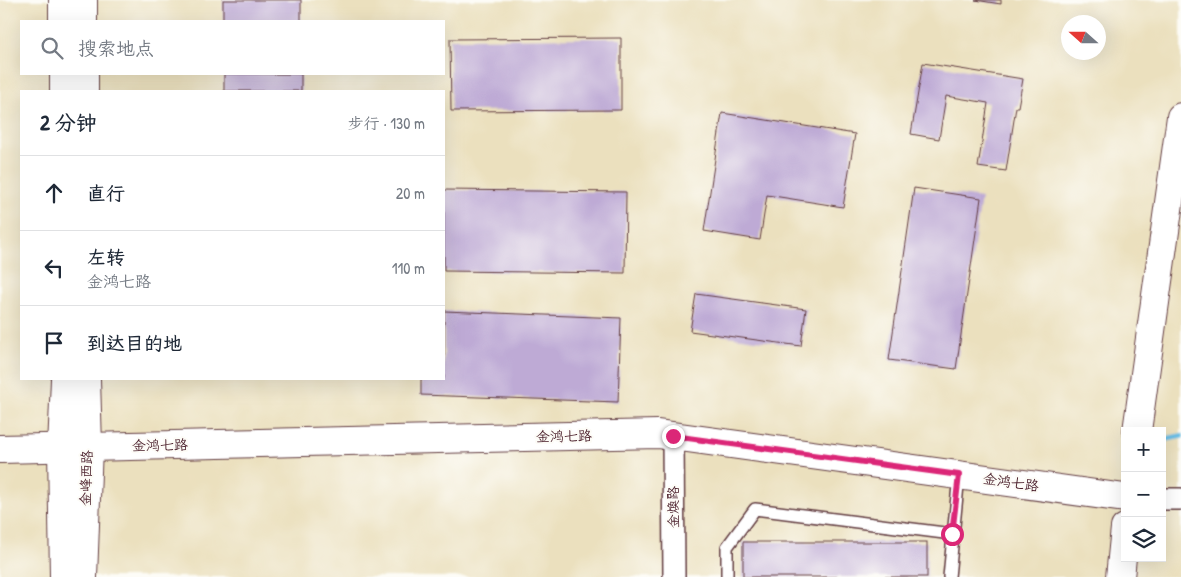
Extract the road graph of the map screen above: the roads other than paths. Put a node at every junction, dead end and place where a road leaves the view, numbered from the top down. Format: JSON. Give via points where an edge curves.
{"nodes":[{"id":1,"x":63,"y":0,"type":"edge"},
{"id":2,"x":83,"y":0,"type":"edge"},
{"id":3,"x":63,"y":20,"type":"edge"},
{"id":4,"x":83,"y":20,"type":"edge"},
{"id":5,"x":64,"y":75,"type":"edge"},
{"id":6,"x":84,"y":75,"type":"edge"},
{"id":7,"x":64,"y":90,"type":"edge"},
{"id":8,"x":84,"y":90,"type":"edge"},
{"id":9,"x":1181,"y":116,"type":"edge"},
{"id":10,"x":65,"y":380,"type":"edge"},
{"id":11,"x":86,"y":380,"type":"edge"},
{"id":12,"x":1138,"y":427,"type":"edge"},
{"id":13,"x":673,"y":436,"type":"junction"},
{"id":14,"x":75,"y":447,"type":"junction"},
{"id":15,"x":0,"y":449,"type":"edge"},
{"id":16,"x":959,"y":475,"type":"junction"},
{"id":17,"x":1121,"y":497,"type":"edge"},
{"id":18,"x":1166,"y":499,"type":"edge"},
{"id":19,"x":1181,"y":499,"type":"edge"},
{"id":20,"x":952,"y":534,"type":"junction"},
{"id":21,"x":1122,"y":562,"type":"edge"},
{"id":22,"x":64,"y":577,"type":"edge"},
{"id":23,"x":83,"y":577,"type":"edge"},
{"id":24,"x":674,"y":577,"type":"edge"},
{"id":25,"x":727,"y":577,"type":"edge"},
{"id":26,"x":949,"y":577,"type":"edge"},
{"id":27,"x":1120,"y":577,"type":"edge"}],
"edges":[{"from":1,"to":3,"type":"street"},
{"from":2,"to":4,"type":"street"},
{"from":5,"to":7,"type":"street"},
{"from":6,"to":8,"type":"street"},
{"from":9,"to":12,"type":"street"},
{"from":10,"to":14,"type":"street","name":"金峰西路"},
{"from":11,"to":14,"type":"street","name":"金峰西路"},
{"from":13,"to":14,"type":"street","name":"金鸿七路"},
{"from":13,"to":16,"type":"street","name":"金鸿七路"},
{"from":13,"to":24,"type":"street","name":"金焕路"},
{"from":14,"to":15,"type":"street","name":"金鸿七路"},
{"from":14,"to":22,"type":"street","name":"金峰西路"},
{"from":14,"to":23,"type":"street","name":"金峰西路"},
{"from":16,"to":17,"type":"street","name":"金鸿七路"},
{"from":16,"to":20,"type":"lane"},
{"from":18,"to":19,"type":"street"},
{"from":20,"to":25,"type":"lane","via":[[755,509],[727,547]]},
{"from":20,"to":26,"type":"lane"},
{"from":21,"to":27,"type":"street"}]}
